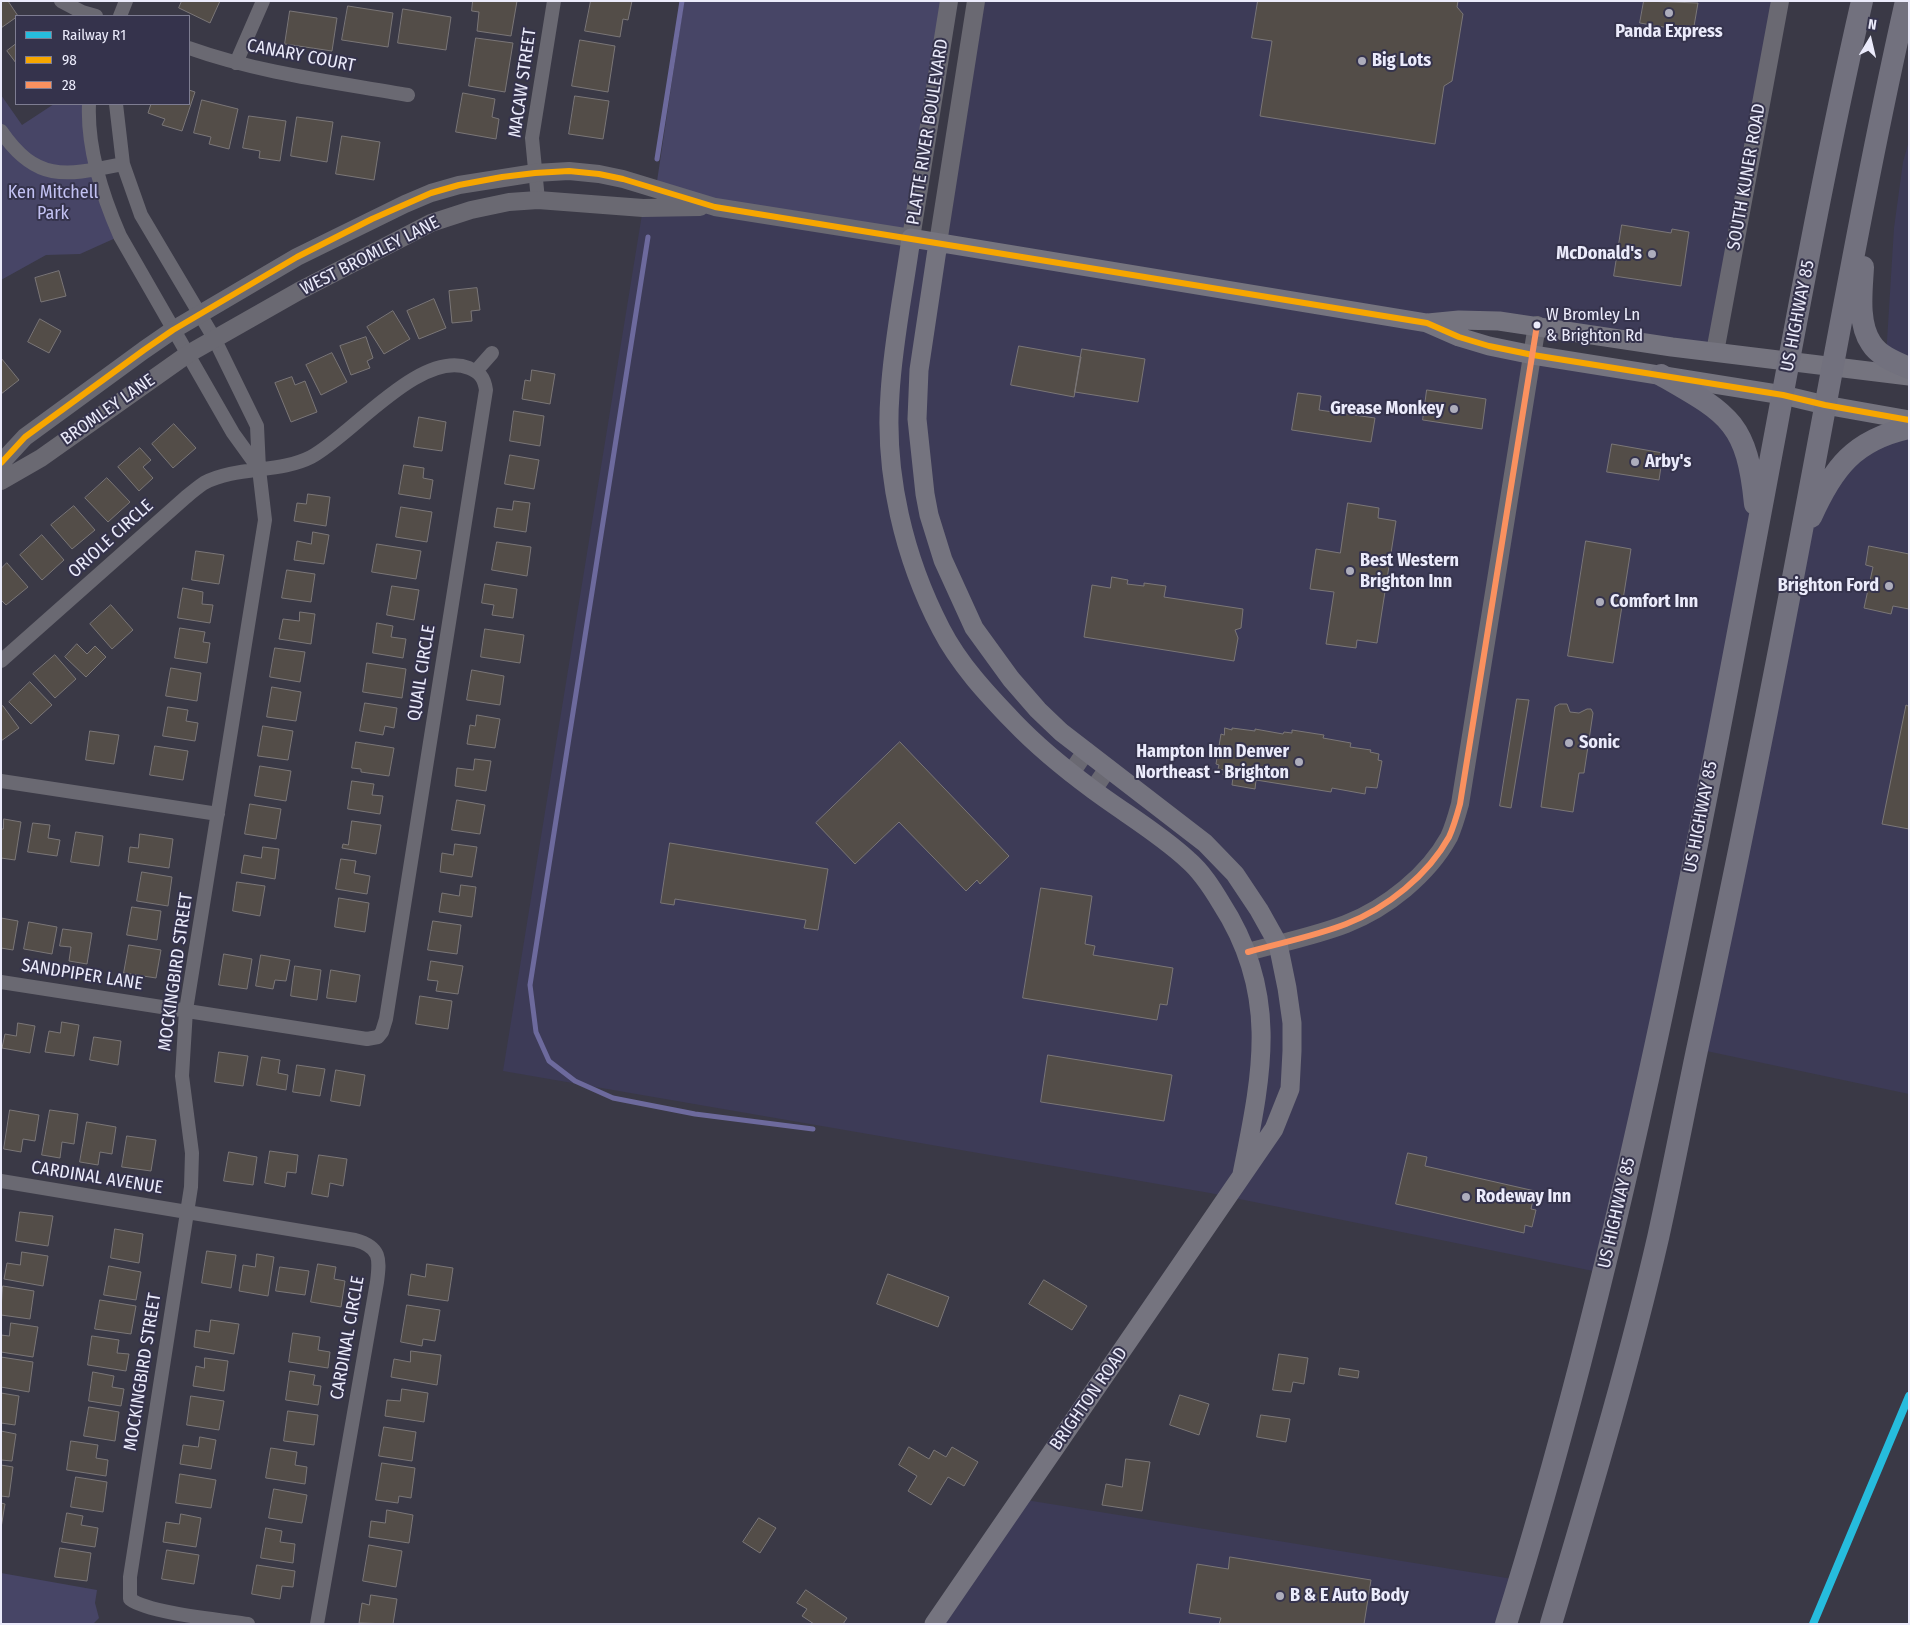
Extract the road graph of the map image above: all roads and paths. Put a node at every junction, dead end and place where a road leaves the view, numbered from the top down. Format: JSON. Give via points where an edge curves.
{"nodes":[{"id":1,"x":61,"y":1,"type":"edge"},
{"id":2,"x":126,"y":1,"type":"edge"},
{"id":3,"x":263,"y":1,"type":"edge"},
{"id":4,"x":554,"y":1,"type":"edge"},
{"id":5,"x":950,"y":1,"type":"edge"},
{"id":6,"x":976,"y":1,"type":"edge"},
{"id":7,"x":1780,"y":1,"type":"edge"},
{"id":8,"x":1862,"y":1,"type":"edge"},
{"id":9,"x":1906,"y":1,"type":"edge"},
{"id":10,"x":92,"y":15,"type":"edge"},
{"id":11,"x":120,"y":15,"type":"edge"},
{"id":12,"x":190,"y":48,"type":"edge"},
{"id":13,"x":236,"y":63,"type":"junction"},
{"id":14,"x":408,"y":95,"type":"dead end"},
{"id":15,"x":89,"y":105,"type":"edge"},
{"id":16,"x":116,"y":105,"type":"edge"},
{"id":17,"x":1,"y":131,"type":"edge"},
{"id":18,"x":123,"y":164,"type":"junction"},
{"id":19,"x":1872,"y":166,"type":"junction"},
{"id":20,"x":97,"y":170,"type":"junction"},
{"id":21,"x":535,"y":173,"type":"junction"},
{"id":22,"x":538,"y":200,"type":"junction"},
{"id":23,"x":716,"y":207,"type":"junction"},
{"id":24,"x":911,"y":238,"type":"junction"},
{"id":25,"x":938,"y":242,"type":"junction"},
{"id":26,"x":200,"y":315,"type":"junction"},
{"id":27,"x":1427,"y":323,"type":"junction"},
{"id":28,"x":1537,"y":326,"type":"junction"},
{"id":29,"x":174,"y":330,"type":"junction"},
{"id":30,"x":214,"y":338,"type":"junction"},
{"id":31,"x":1715,"y":352,"type":"junction"},
{"id":32,"x":492,"y":353,"type":"dead end"},
{"id":33,"x":188,"y":354,"type":"junction"},
{"id":34,"x":1533,"y":355,"type":"junction"},
{"id":35,"x":1789,"y":362,"type":"junction"},
{"id":36,"x":1832,"y":365,"type":"junction"},
{"id":37,"x":1909,"y":368,"type":"edge"},
{"id":38,"x":476,"y":371,"type":"junction"},
{"id":39,"x":1661,"y":375,"type":"junction"},
{"id":40,"x":1909,"y":376,"type":"edge"},
{"id":41,"x":1783,"y":395,"type":"junction"},
{"id":42,"x":1825,"y":405,"type":"junction"},
{"id":43,"x":1909,"y":420,"type":"edge"},
{"id":44,"x":1909,"y":428,"type":"edge"},
{"id":45,"x":1,"y":463,"type":"edge"},
{"id":46,"x":259,"y":470,"type":"junction"},
{"id":47,"x":1,"y":481,"type":"edge"},
{"id":48,"x":1758,"y":529,"type":"junction"},
{"id":49,"x":1798,"y":551,"type":"junction"},
{"id":50,"x":1,"y":661,"type":"edge"},
{"id":51,"x":1086,"y":751,"type":"junction"},
{"id":52,"x":1108,"y":768,"type":"junction"},
{"id":53,"x":1071,"y":773,"type":"junction"},
{"id":54,"x":1,"y":780,"type":"edge"},
{"id":55,"x":1093,"y":790,"type":"junction"},
{"id":56,"x":218,"y":814,"type":"junction"},
{"id":57,"x":1278,"y":944,"type":"junction"},
{"id":58,"x":1248,"y":952,"type":"junction"},
{"id":59,"x":1,"y":982,"type":"edge"},
{"id":60,"x":186,"y":1010,"type":"junction"},
{"id":61,"x":1242,"y":1174,"type":"junction"},
{"id":62,"x":1,"y":1181,"type":"edge"},
{"id":63,"x":187,"y":1212,"type":"junction"},
{"id":64,"x":248,"y":1624,"type":"edge"},
{"id":65,"x":318,"y":1624,"type":"edge"},
{"id":66,"x":934,"y":1624,"type":"edge"},
{"id":67,"x":1506,"y":1624,"type":"edge"},
{"id":68,"x":1550,"y":1624,"type":"edge"}],
"edges":[{"from":1,"to":10,"type":"street"},
{"from":2,"to":11,"type":"street"},
{"from":3,"to":13,"type":"street"},
{"from":4,"to":21,"type":"street","name":"MACAW STREET","via":[[532,138]]},
{"from":5,"to":24,"type":"street","name":"PLATTE RIVER BOULEVARD"},
{"from":6,"to":25,"type":"street","name":"PLATTE RIVER BOULEVARD"},
{"from":7,"to":31,"type":"street","name":"SOUTH KUNER ROAD"},
{"from":8,"to":35,"type":"highway","name":"US HIGHWAY 85"},
{"from":9,"to":19,"type":"highway"},
{"from":12,"to":13,"type":"street","name":"CANARY COURT"},
{"from":13,"to":14,"type":"street","name":"CANARY COURT"},
{"from":15,"to":20,"type":"street","name":"MOCKINGBIRD STREET"},
{"from":16,"to":18,"type":"street","name":"MOCKINGBIRD STREET"},
{"from":17,"to":20,"type":"street","via":[[22,157],[37,166],[66,173]]},
{"from":18,"to":20,"type":"street"},
{"from":18,"to":26,"type":"street","name":"MOCKINGBIRD STREET","via":[[140,215]]},
{"from":19,"to":36,"type":"highway"},
{"from":19,"to":37,"type":"highway","via":[[1862,301],[1865,327],[1871,343],[1881,353]]},
{"from":20,"to":29,"type":"street","name":"MOCKINGBIRD STREET","via":[[120,236]]},
{"from":21,"to":22,"type":"street","name":"MACAW STREET"},
{"from":21,"to":23,"type":"street","name":"WEST BROMLEY LANE","via":[[569,171],[599,174]]},
{"from":21,"to":26,"type":"street","name":"WEST BROMLEY LANE","via":[[459,185],[405,204],[297,257]]},
{"from":22,"to":23,"type":"street","name":"WEST BROMLEY LANE","via":[[643,208]]},
{"from":22,"to":30,"type":"street","name":"WEST BROMLEY LANE","via":[[470,210],[431,223]]},
{"from":23,"to":24,"type":"street","name":"WEST BROMLEY LANE"},
{"from":24,"to":25,"type":"main road","name":"WEST BROMLEY LANE"},
{"from":24,"to":53,"type":"main road","name":"PLATTE RIVER BOULEVARD","via":[[889,408],[896,497],[909,551],[941,630],[964,666],[1033,741]]},
{"from":25,"to":27,"type":"main road","name":"WEST BROMLEY LANE"},
{"from":25,"to":51,"type":"main road","name":"PLATTE RIVER BOULEVARD","via":[[917,402],[919,456],[929,515],[950,578],[974,628],[1010,679],[1061,732]]},
{"from":26,"to":29,"type":"street","name":"BROMLEY LANE"},
{"from":26,"to":30,"type":"street","name":"MOCKINGBIRD STREET"},
{"from":27,"to":28,"type":"main road","name":"WEST BROMLEY LANE","via":[[1478,320]]},
{"from":27,"to":34,"type":"main road","name":"WEST BROMLEY LANE","via":[[1474,342]]},
{"from":28,"to":31,"type":"main road","name":"WEST BROMLEY LANE"},
{"from":28,"to":34,"type":"street"},
{"from":29,"to":33,"type":"street","name":"MOCKINGBIRD STREET"},
{"from":29,"to":45,"type":"street","name":"BROMLEY LANE","via":[[26,436]]},
{"from":30,"to":33,"type":"street","name":"BROMLEY LANE"},
{"from":30,"to":46,"type":"street","name":"MOCKINGBIRD STREET","via":[[257,426]]},
{"from":31,"to":35,"type":"main road","name":"WEST BROMLEY LANE"},
{"from":32,"to":38,"type":"street"},
{"from":33,"to":46,"type":"street","name":"MOCKINGBIRD STREET","via":[[233,433]]},
{"from":33,"to":47,"type":"street","name":"BROMLEY LANE","via":[[41,458]]},
{"from":34,"to":39,"type":"main road","name":"WEST BROMLEY LANE"},
{"from":34,"to":57,"type":"street","via":[[1460,804],[1449,836],[1428,866],[1384,904],[1346,924]]},
{"from":35,"to":36,"type":"main road","name":"WEST BROMLEY LANE"},
{"from":35,"to":41,"type":"highway","name":"US HIGHWAY 85"},
{"from":36,"to":40,"type":"main road","name":"WEST BROMLEY LANE"},
{"from":36,"to":42,"type":"highway"},
{"from":38,"to":46,"type":"street","via":[[457,365],[447,366],[405,383],[311,457]]},
{"from":38,"to":60,"type":"street","name":"QUAIL CIRCLE","via":[[483,376],[486,390],[382,1032],[378,1037],[367,1039]]},
{"from":39,"to":41,"type":"main road","name":"WEST BROMLEY LANE"},
{"from":39,"to":48,"type":"highway","via":[[1718,409],[1739,434],[1750,465]]},
{"from":41,"to":42,"type":"main road","name":"WEST BROMLEY LANE"},
{"from":41,"to":48,"type":"highway","name":"US HIGHWAY 85"},
{"from":42,"to":43,"type":"main road","name":"WEST BROMLEY LANE"},
{"from":42,"to":49,"type":"highway"},
{"from":44,"to":49,"type":"highway","via":[[1870,441],[1847,458],[1817,504]]},
{"from":46,"to":50,"type":"street","name":"ORIOLE CIRCLE","via":[[204,483]]},
{"from":46,"to":56,"type":"street","name":"MOCKINGBIRD STREET","via":[[265,520]]},
{"from":48,"to":67,"type":"highway","name":"US HIGHWAY 85","via":[[1670,976],[1622,1196],[1586,1342]]},
{"from":49,"to":68,"type":"highway","via":[[1724,928],[1657,1240],[1610,1419]]},
{"from":51,"to":52,"type":"main road","name":"PLATTE RIVER BOULEVARD"},
{"from":51,"to":53,"type":"street"},
{"from":52,"to":55,"type":"street"},
{"from":52,"to":57,"type":"main road","name":"PLATTE RIVER BOULEVARD","via":[[1205,843],[1235,874]]},
{"from":53,"to":55,"type":"main road","name":"PLATTE RIVER BOULEVARD"},
{"from":54,"to":56,"type":"street"},
{"from":55,"to":58,"type":"main road","name":"PLATTE RIVER BOULEVARD","via":[[1189,861],[1208,883]]},
{"from":56,"to":60,"type":"street","name":"MOCKINGBIRD STREET"},
{"from":57,"to":58,"type":"street"},
{"from":57,"to":61,"type":"main road","name":"BRIGHTON ROAD","via":[[1292,1023],[1290,1089],[1274,1129]]},
{"from":58,"to":61,"type":"main road","name":"BRIGHTON ROAD","via":[[1259,994],[1261,1068]]},
{"from":59,"to":60,"type":"street","name":"SANDPIPER LANE"},
{"from":60,"to":63,"type":"street","name":"MOCKINGBIRD STREET","via":[[182,1076],[192,1153]]},
{"from":61,"to":66,"type":"main road","name":"BRIGHTON ROAD"},
{"from":62,"to":63,"type":"street","name":"CARDINAL AVENUE"},
{"from":63,"to":64,"type":"street","name":"MOCKINGBIRD STREET","via":[[130,1578],[130,1599],[155,1609]]},
{"from":63,"to":65,"type":"street","name":"CARDINAL CIRCLE","via":[[364,1242],[374,1249],[378,1258],[377,1282]]}]}
